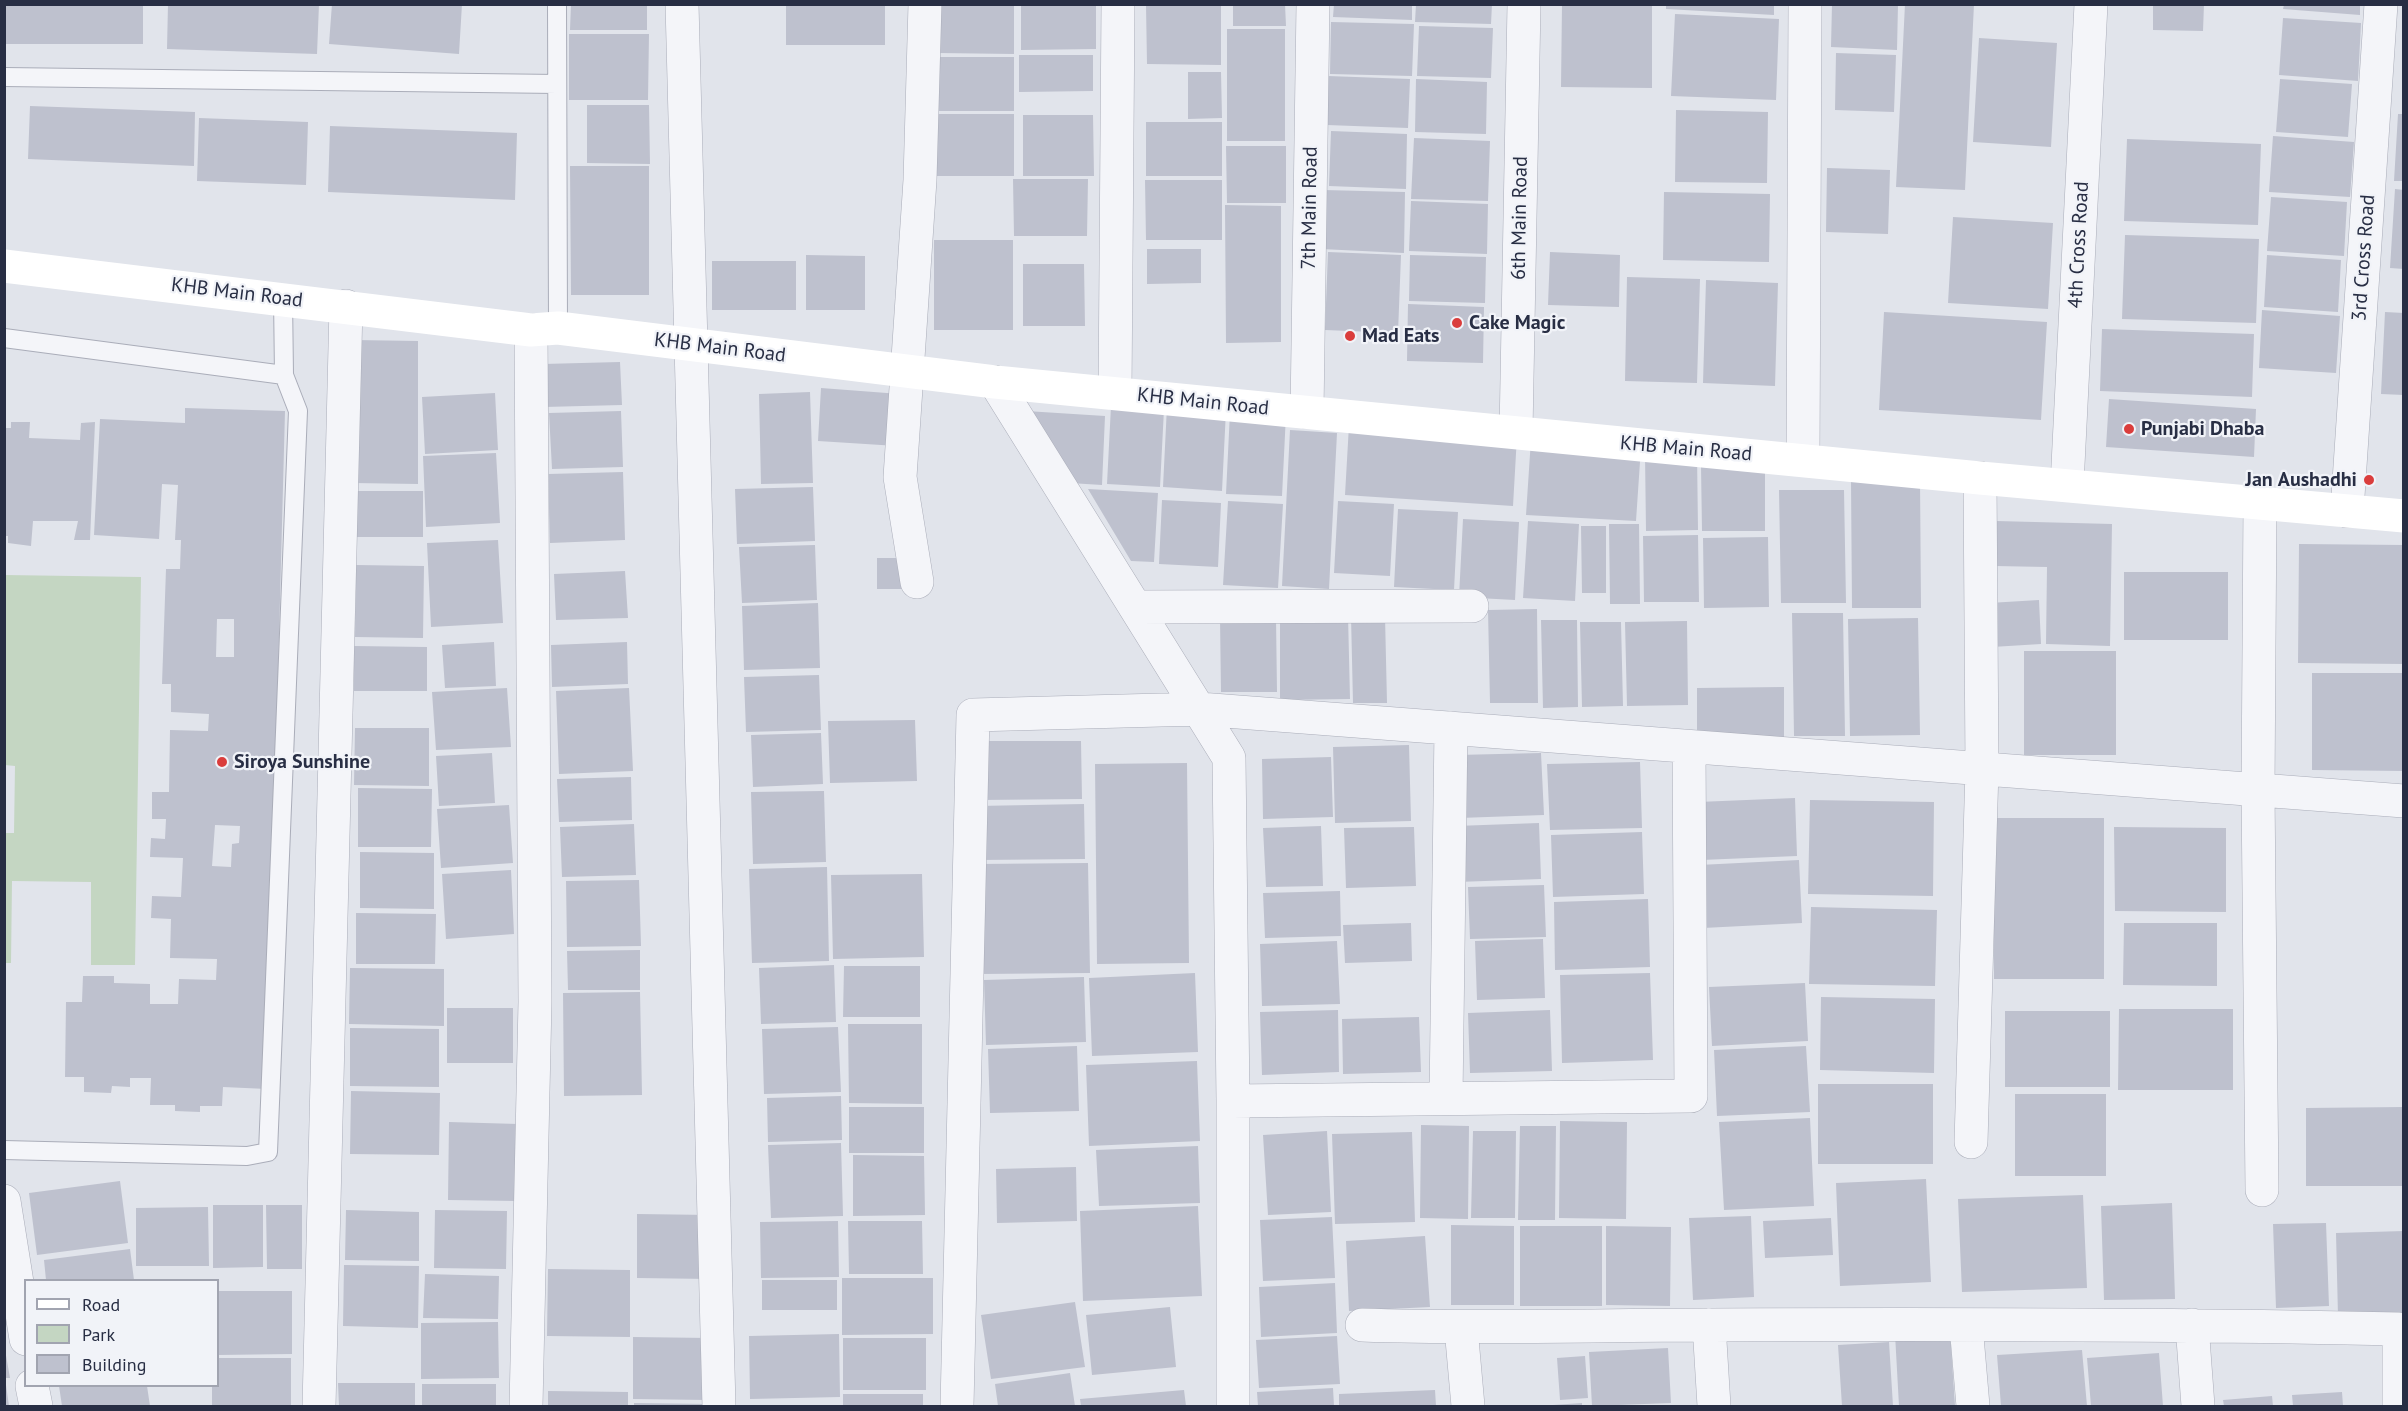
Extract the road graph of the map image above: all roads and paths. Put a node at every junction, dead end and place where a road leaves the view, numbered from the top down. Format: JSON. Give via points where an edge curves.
{"nodes":[{"id":1,"x":557,"y":4,"type":"edge"},
{"id":2,"x":682,"y":4,"type":"edge"},
{"id":3,"x":925,"y":4,"type":"edge"},
{"id":4,"x":1118,"y":4,"type":"edge"},
{"id":5,"x":1313,"y":4,"type":"edge"},
{"id":6,"x":1524,"y":4,"type":"edge"},
{"id":7,"x":1805,"y":4,"type":"edge"},
{"id":8,"x":2091,"y":4,"type":"edge"},
{"id":9,"x":2381,"y":4,"type":"edge"},
{"id":10,"x":4,"y":76,"type":"edge"},
{"id":11,"x":557,"y":84,"type":"junction"},
{"id":12,"x":2389,"y":89,"type":"edge"},
{"id":13,"x":4,"y":266,"type":"edge"},
{"id":14,"x":283,"y":298,"type":"junction"},
{"id":15,"x":346,"y":306,"type":"junction"},
{"id":16,"x":545,"y":329,"type":"junction"},
{"id":17,"x":4,"y":338,"type":"edge"},
{"id":18,"x":692,"y":345,"type":"junction"},
{"id":19,"x":908,"y":371,"type":"junction"},
{"id":20,"x":284,"y":375,"type":"junction"},
{"id":21,"x":995,"y":382,"type":"junction"},
{"id":22,"x":1115,"y":393,"type":"junction"},
{"id":23,"x":1307,"y":412,"type":"junction"},
{"id":24,"x":1516,"y":432,"type":"junction"},
{"id":25,"x":1803,"y":460,"type":"junction"},
{"id":26,"x":1980,"y":478,"type":"junction"},
{"id":27,"x":2067,"y":485,"type":"junction"},
{"id":28,"x":2260,"y":503,"type":"junction"},
{"id":29,"x":2347,"y":511,"type":"junction"},
{"id":30,"x":2403,"y":516,"type":"edge"},
{"id":31,"x":916,"y":582,"type":"dead end"},
{"id":32,"x":1472,"y":606,"type":"dead end"},
{"id":33,"x":1135,"y":607,"type":"junction"},
{"id":34,"x":1199,"y":709,"type":"junction"},
{"id":35,"x":1450,"y":728,"type":"junction"},
{"id":36,"x":1689,"y":747,"type":"junction"},
{"id":37,"x":1982,"y":769,"type":"junction"},
{"id":38,"x":2258,"y":791,"type":"junction"},
{"id":39,"x":2403,"y":801,"type":"edge"},
{"id":40,"x":1446,"y":1098,"type":"junction"},
{"id":41,"x":1233,"y":1101,"type":"junction"},
{"id":42,"x":1971,"y":1142,"type":"dead end"},
{"id":43,"x":4,"y":1150,"type":"edge"},
{"id":44,"x":2262,"y":1190,"type":"dead end"},
{"id":45,"x":4,"y":1201,"type":"edge"},
{"id":46,"x":2192,"y":1324,"type":"junction"},
{"id":47,"x":1362,"y":1325,"type":"dead end"},
{"id":48,"x":1709,"y":1325,"type":"junction"},
{"id":49,"x":1966,"y":1325,"type":"junction"},
{"id":50,"x":24,"y":1327,"type":"edge"},
{"id":51,"x":1461,"y":1328,"type":"junction"},
{"id":52,"x":33,"y":1387,"type":"edge"},
{"id":53,"x":36,"y":1407,"type":"edge"},
{"id":54,"x":319,"y":1407,"type":"edge"},
{"id":55,"x":526,"y":1407,"type":"edge"},
{"id":56,"x":719,"y":1407,"type":"edge"},
{"id":57,"x":957,"y":1407,"type":"edge"},
{"id":58,"x":1233,"y":1407,"type":"edge"},
{"id":59,"x":1468,"y":1407,"type":"edge"},
{"id":60,"x":1714,"y":1407,"type":"edge"},
{"id":61,"x":1973,"y":1407,"type":"edge"},
{"id":62,"x":2198,"y":1407,"type":"edge"},
{"id":63,"x":2399,"y":1407,"type":"edge"}],
"edges":[{"from":1,"to":11,"type":"lane"},
{"from":2,"to":18,"type":"street"},
{"from":3,"to":19,"type":"street","via":[[920,180]]},
{"from":4,"to":22,"type":"street"},
{"from":5,"to":23,"type":"street","name":"7th Main Road"},
{"from":6,"to":24,"type":"street","name":"6th Main Road"},
{"from":7,"to":25,"type":"street"},
{"from":8,"to":27,"type":"street","name":"4th Cross Road"},
{"from":9,"to":12,"type":"street","name":"3rd Cross Road"},
{"from":10,"to":11,"type":"lane"},
{"from":11,"to":16,"type":"lane"},
{"from":12,"to":29,"type":"street","name":"3rd Cross Road"},
{"from":13,"to":14,"type":"main road","name":"KHB Main Road"},
{"from":14,"to":15,"type":"main road","name":"KHB Main Road"},
{"from":14,"to":20,"type":"lane"},
{"from":15,"to":16,"type":"main road","name":"KHB Main Road"},
{"from":15,"to":54,"type":"street"},
{"from":16,"to":18,"type":"main road","name":"KHB Main Road"},
{"from":16,"to":55,"type":"street"},
{"from":17,"to":20,"type":"lane"},
{"from":18,"to":19,"type":"main road","name":"KHB Main Road"},
{"from":18,"to":56,"type":"street"},
{"from":19,"to":21,"type":"main road","name":"KHB Main Road"},
{"from":19,"to":31,"type":"street","via":[[900,477]]},
{"from":20,"to":43,"type":"lane","via":[[298,411],[268,1152],[247,1156]]},
{"from":21,"to":22,"type":"main road","name":"KHB Main Road"},
{"from":21,"to":33,"type":"street"},
{"from":22,"to":23,"type":"main road","name":"KHB Main Road"},
{"from":23,"to":24,"type":"main road","name":"KHB Main Road"},
{"from":24,"to":25,"type":"main road","name":"KHB Main Road"},
{"from":25,"to":26,"type":"main road","name":"KHB Main Road"},
{"from":26,"to":27,"type":"main road","name":"KHB Main Road"},
{"from":26,"to":37,"type":"street"},
{"from":27,"to":28,"type":"main road","name":"KHB Main Road"},
{"from":28,"to":29,"type":"main road","name":"KHB Main Road"},
{"from":28,"to":38,"type":"street"},
{"from":29,"to":30,"type":"main road","name":"KHB Main Road"},
{"from":32,"to":33,"type":"street"},
{"from":33,"to":34,"type":"street"},
{"from":34,"to":35,"type":"street"},
{"from":34,"to":41,"type":"street","via":[[1229,758]]},
{"from":34,"to":57,"type":"street","via":[[973,715]]},
{"from":35,"to":36,"type":"street"},
{"from":35,"to":40,"type":"street"},
{"from":36,"to":37,"type":"street"},
{"from":36,"to":40,"type":"street","via":[[1691,1096]]},
{"from":37,"to":38,"type":"street"},
{"from":37,"to":42,"type":"street"},
{"from":38,"to":39,"type":"street"},
{"from":38,"to":44,"type":"street"},
{"from":40,"to":41,"type":"street"},
{"from":41,"to":58,"type":"street"},
{"from":45,"to":50,"type":"street"},
{"from":46,"to":49,"type":"street"},
{"from":46,"to":62,"type":"street"},
{"from":46,"to":63,"type":"street","via":[[2399,1329]]},
{"from":47,"to":51,"type":"street"},
{"from":48,"to":49,"type":"street"},
{"from":48,"to":51,"type":"street"},
{"from":48,"to":60,"type":"street"},
{"from":49,"to":61,"type":"street"},
{"from":51,"to":59,"type":"street"},
{"from":52,"to":53,"type":"street"}]}
